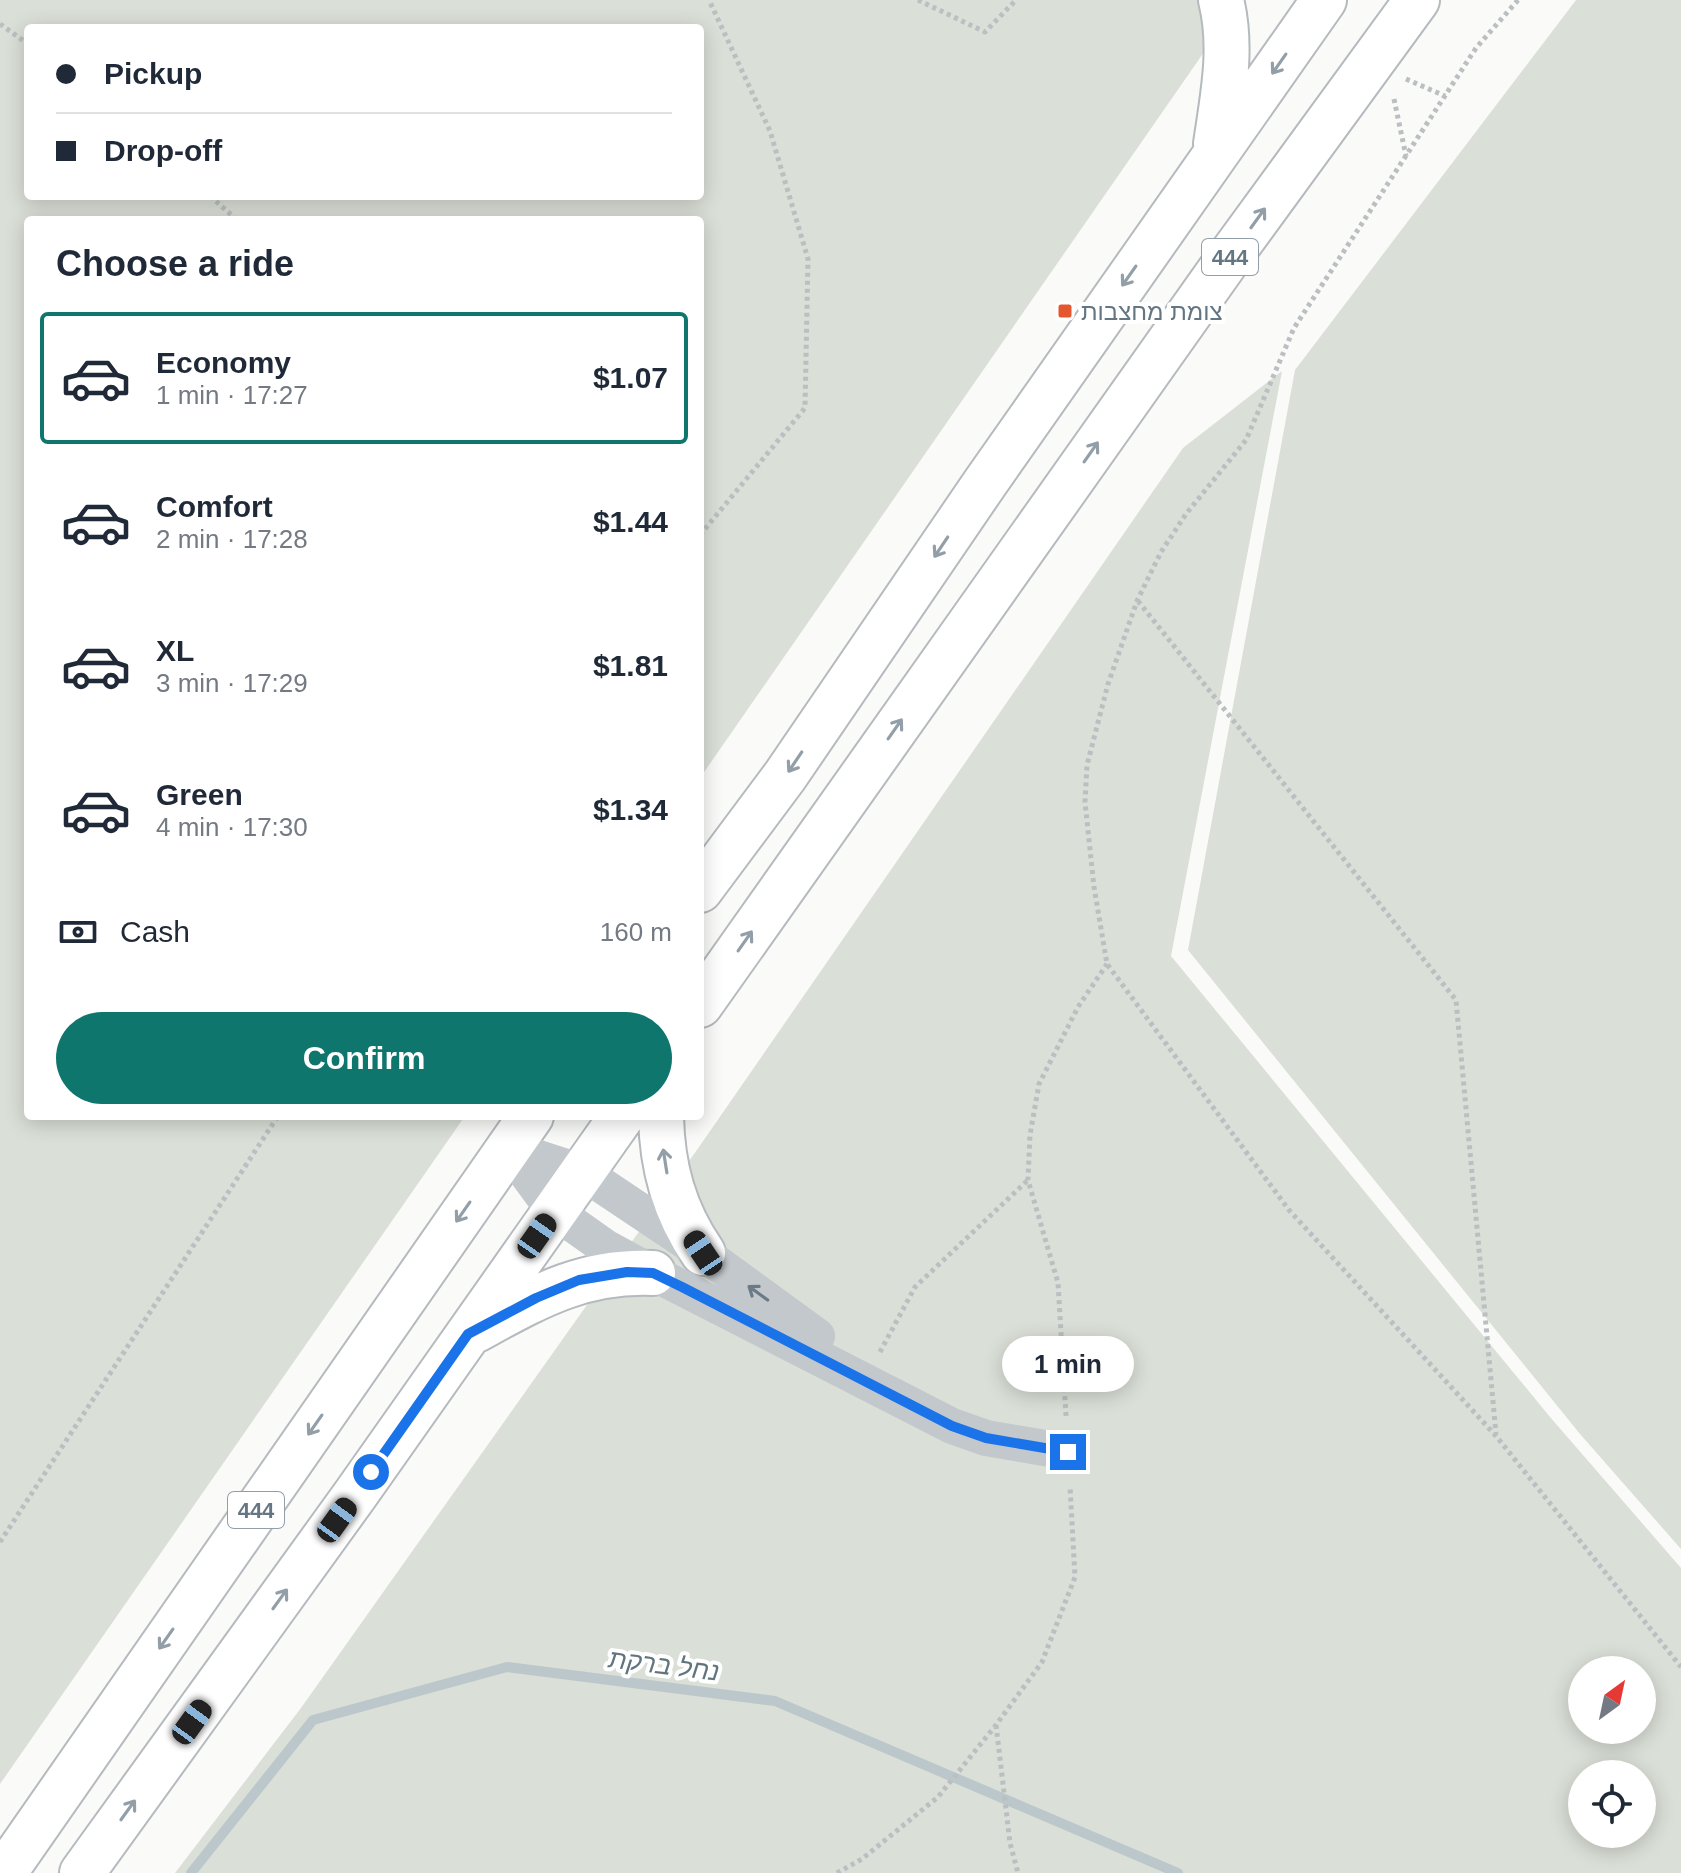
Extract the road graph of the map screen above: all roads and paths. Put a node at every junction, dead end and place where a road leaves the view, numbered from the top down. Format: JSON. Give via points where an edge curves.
{"nodes":[{"id":1,"x":709,"y":0,"type":"edge"},
{"id":2,"x":918,"y":0,"type":"edge"},
{"id":3,"x":1016,"y":0,"type":"edge"},
{"id":4,"x":1221,"y":0,"type":"edge"},
{"id":5,"x":1324,"y":0,"type":"edge"},
{"id":6,"x":1417,"y":0,"type":"edge"},
{"id":7,"x":1518,"y":0,"type":"edge"},
{"id":8,"x":0,"y":24,"type":"edge"},
{"id":9,"x":24,"y":41,"type":"edge"},
{"id":10,"x":1402,"y":77,"type":"dead end"},
{"id":11,"x":1445,"y":96,"type":"junction"},
{"id":12,"x":1214,"y":155,"type":"junction"},
{"id":13,"x":214,"y":200,"type":"edge"},
{"id":14,"x":232,"y":216,"type":"edge"},
{"id":15,"x":704,"y":530,"type":"edge"},
{"id":16,"x":1137,"y":601,"type":"junction"},
{"id":17,"x":704,"y":885,"type":"edge"},
{"id":18,"x":704,"y":999,"type":"edge"},
{"id":19,"x":275,"y":1120,"type":"edge"},
{"id":20,"x":619,"y":1120,"type":"edge"},
{"id":21,"x":661,"y":1120,"type":"edge"},
{"id":22,"x":520,"y":1132,"type":"edge"},
{"id":23,"x":582,"y":1172,"type":"junction"},
{"id":24,"x":1028,"y":1180,"type":"dead end"},
{"id":25,"x":554,"y":1211,"type":"junction"},
{"id":26,"x":703,"y":1253,"type":"junction"},
{"id":27,"x":653,"y":1273,"type":"junction"},
{"id":28,"x":468,"y":1334,"type":"junction"},
{"id":29,"x":868,"y":1374,"type":"junction"},
{"id":30,"x":911,"y":1406,"type":"junction"},
{"id":31,"x":1496,"y":1436,"type":"junction"},
{"id":32,"x":1068,"y":1452,"type":"dead end"},
{"id":33,"x":0,"y":1542,"type":"edge"},
{"id":34,"x":1681,"y":1667,"type":"edge"},
{"id":35,"x":996,"y":1725,"type":"dead end"},
{"id":36,"x":4,"y":1873,"type":"edge"},
{"id":37,"x":82,"y":1873,"type":"edge"},
{"id":38,"x":1018,"y":1873,"type":"edge"}],
"edges":[{"from":1,"to":15,"type":"path","via":[[770,131],[808,259],[805,408]]},
{"from":2,"to":3,"type":"path","via":[[985,32]]},
{"from":4,"to":12,"type":"main road","via":[[1227,70]]},
{"from":5,"to":12,"type":"main road","one_way":true},
{"from":18,"to":6,"type":"main road","number":"444","one_way":true},
{"from":7,"to":11,"type":"path","via":[[1476,48]]},
{"from":8,"to":9,"type":"path"},
{"from":10,"to":11,"type":"path"},
{"from":11,"to":16,"type":"path","via":[[1294,328],[1246,440],[1186,514]]},
{"from":12,"to":17,"type":"main road","one_way":true,"via":[[785,776]]},
{"from":13,"to":14,"type":"path"},
{"from":16,"to":31,"type":"path","via":[[1456,1000]]},
{"from":16,"to":31,"type":"path","via":[[1087,765],[1092,873],[1107,964],[1289,1210]]},
{"from":19,"to":33,"type":"path"},
{"from":20,"to":23,"type":"main road"},
{"from":26,"to":21,"type":"main road","one_way":true,"via":[[674,1200],[663,1162]]},
{"from":22,"to":23,"type":"street"},
{"from":22,"to":25,"type":"street"},
{"from":22,"to":36,"type":"main road","number":"444","one_way":true},
{"from":23,"to":25,"type":"main road"},
{"from":23,"to":26,"type":"street"},
{"from":24,"to":29,"type":"path","via":[[915,1287]]},
{"from":25,"to":27,"type":"street"},
{"from":25,"to":28,"type":"main road"},
{"from":29,"to":26,"type":"street","one_way":true},
{"from":27,"to":28,"type":"main road","via":[[579,1280]]},
{"from":27,"to":30,"type":"street"},
{"from":37,"to":28,"type":"main road","one_way":true},
{"from":29,"to":30,"type":"street"},
{"from":30,"to":32,"type":"street","via":[[986,1438]]},
{"from":31,"to":34,"type":"path"},
{"from":35,"to":38,"type":"path"}]}
